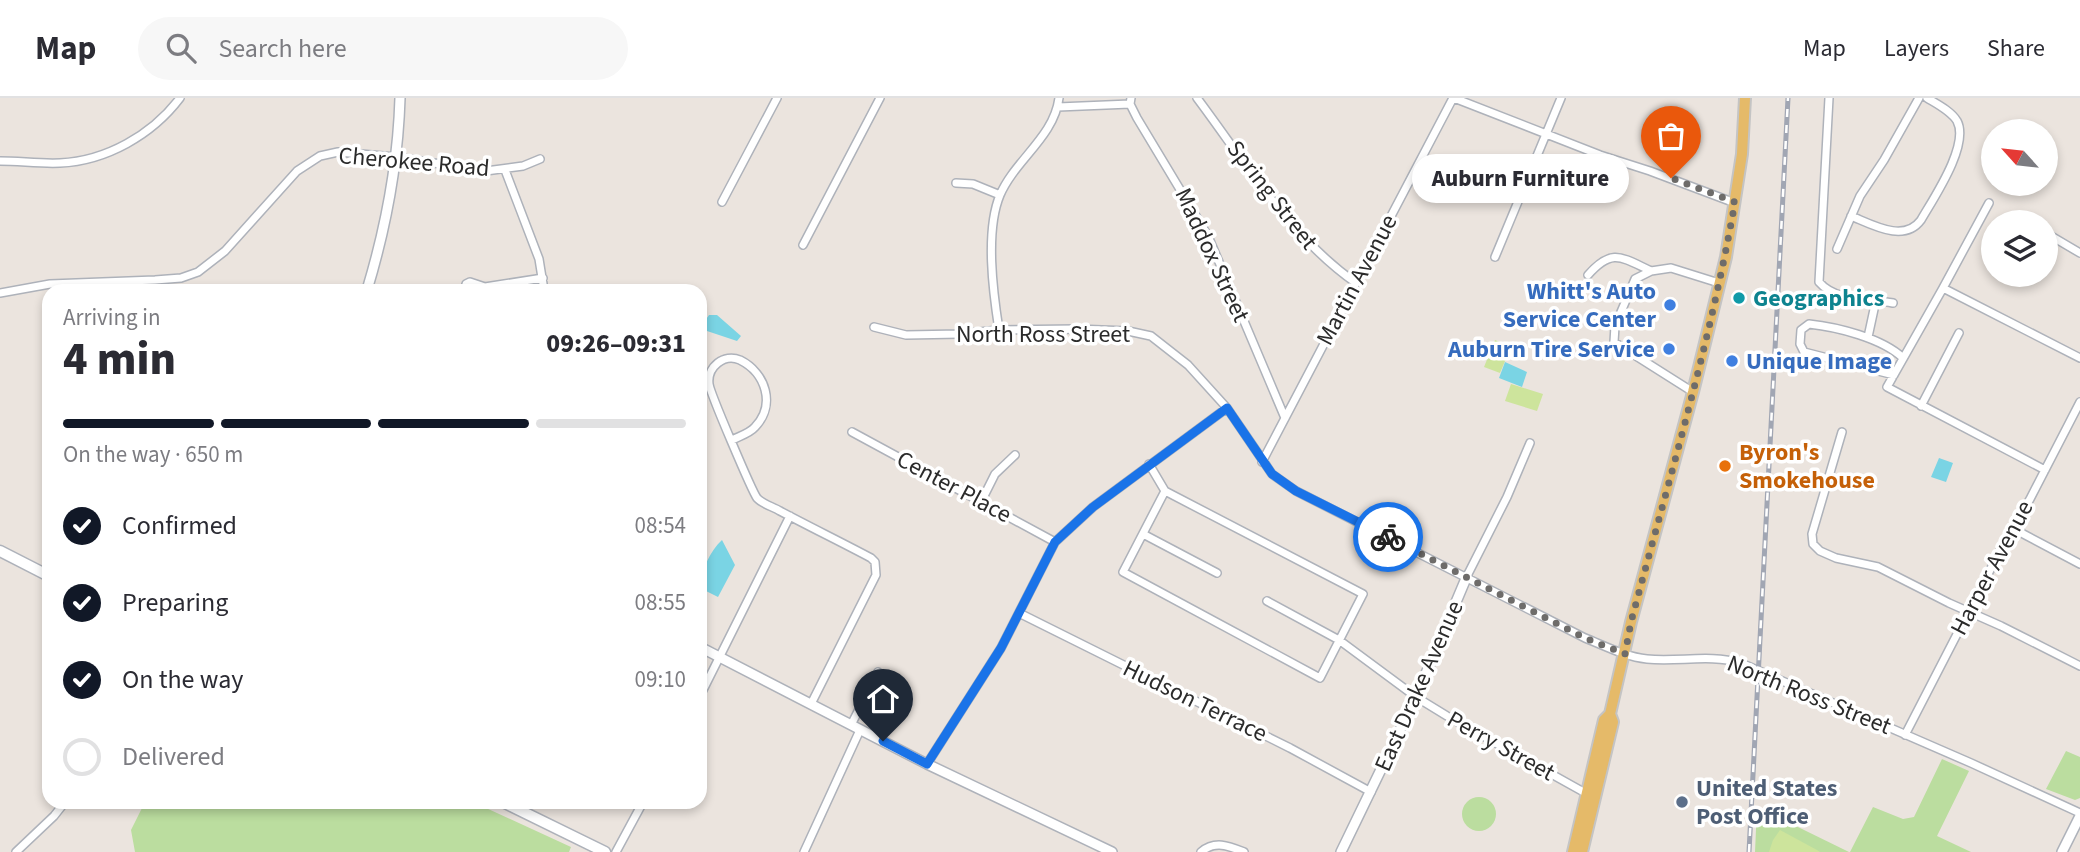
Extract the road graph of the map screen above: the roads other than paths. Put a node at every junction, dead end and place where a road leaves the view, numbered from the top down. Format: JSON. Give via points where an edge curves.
{"nodes":[{"id":1,"x":180,"y":98,"type":"edge"},
{"id":2,"x":400,"y":98,"type":"edge"},
{"id":3,"x":776,"y":98,"type":"edge"},
{"id":4,"x":880,"y":98,"type":"edge"},
{"id":5,"x":1197,"y":98,"type":"edge"},
{"id":6,"x":1453,"y":98,"type":"edge"},
{"id":7,"x":1562,"y":98,"type":"edge"},
{"id":8,"x":1745,"y":98,"type":"edge"},
{"id":9,"x":1829,"y":98,"type":"edge"},
{"id":10,"x":1919,"y":98,"type":"edge"},
{"id":11,"x":1927,"y":98,"type":"edge"},
{"id":12,"x":1131,"y":101,"type":"edge"},
{"id":13,"x":1058,"y":102,"type":"edge"},
{"id":14,"x":1546,"y":134,"type":"junction"},
{"id":15,"x":395,"y":157,"type":"junction"},
{"id":16,"x":540,"y":159,"type":"dead end"},
{"id":17,"x":0,"y":161,"type":"edge"},
{"id":18,"x":505,"y":170,"type":"junction"},
{"id":19,"x":956,"y":183,"type":"dead end"},
{"id":20,"x":1000,"y":195,"type":"junction"},
{"id":21,"x":722,"y":202,"type":"dead end"},
{"id":22,"x":1735,"y":202,"type":"junction"},
{"id":23,"x":1989,"y":203,"type":"dead end"},
{"id":24,"x":1851,"y":216,"type":"junction"},
{"id":25,"x":2058,"y":240,"type":"edge"},
{"id":26,"x":803,"y":245,"type":"dead end"},
{"id":27,"x":1837,"y":249,"type":"dead end"},
{"id":28,"x":2080,"y":253,"type":"edge"},
{"id":29,"x":1495,"y":257,"type":"dead end"},
{"id":30,"x":1651,"y":271,"type":"junction"},
{"id":31,"x":1588,"y":275,"type":"dead end"},
{"id":32,"x":543,"y":278,"type":"junction"},
{"id":33,"x":1356,"y":283,"type":"junction"},
{"id":34,"x":1719,"y":283,"type":"junction"},
{"id":35,"x":50,"y":284,"type":"edge"},
{"id":36,"x":369,"y":284,"type":"edge"},
{"id":37,"x":507,"y":284,"type":"edge"},
{"id":38,"x":544,"y":284,"type":"edge"},
{"id":39,"x":42,"y":285,"type":"edge"},
{"id":40,"x":1943,"y":288,"type":"junction"},
{"id":41,"x":0,"y":293,"type":"edge"},
{"id":42,"x":1876,"y":300,"type":"junction"},
{"id":43,"x":1892,"y":303,"type":"dead end"},
{"id":44,"x":874,"y":327,"type":"dead end"},
{"id":45,"x":999,"y":330,"type":"junction"},
{"id":46,"x":1959,"y":333,"type":"dead end"},
{"id":47,"x":1868,"y":337,"type":"junction"},
{"id":48,"x":1903,"y":358,"type":"junction"},
{"id":49,"x":2080,"y":358,"type":"edge"},
{"id":50,"x":1894,"y":375,"type":"junction"},
{"id":51,"x":1693,"y":392,"type":"junction"},
{"id":52,"x":2080,"y":402,"type":"edge"},
{"id":53,"x":1921,"y":406,"type":"junction"},
{"id":54,"x":1227,"y":408,"type":"junction"},
{"id":55,"x":1285,"y":418,"type":"junction"},
{"id":56,"x":852,"y":432,"type":"dead end"},
{"id":57,"x":1842,"y":432,"type":"dead end"},
{"id":58,"x":732,"y":440,"type":"junction"},
{"id":59,"x":1530,"y":443,"type":"dead end"},
{"id":60,"x":1015,"y":455,"type":"dead end"},
{"id":61,"x":1262,"y":462,"type":"junction"},
{"id":62,"x":1149,"y":464,"type":"junction"},
{"id":63,"x":2045,"y":470,"type":"junction"},
{"id":64,"x":1165,"y":491,"type":"junction"},
{"id":65,"x":981,"y":502,"type":"junction"},
{"id":66,"x":790,"y":516,"type":"junction"},
{"id":67,"x":2012,"y":528,"type":"junction"},
{"id":68,"x":1143,"y":534,"type":"junction"},
{"id":69,"x":1055,"y":542,"type":"junction"},
{"id":70,"x":0,"y":551,"type":"edge"},
{"id":71,"x":2080,"y":564,"type":"edge"},
{"id":72,"x":42,"y":572,"type":"edge"},
{"id":73,"x":1217,"y":573,"type":"dead end"},
{"id":74,"x":1467,"y":576,"type":"junction"},
{"id":75,"x":1267,"y":601,"type":"dead end"},
{"id":76,"x":1019,"y":612,"type":"junction"},
{"id":77,"x":1968,"y":612,"type":"junction"},
{"id":78,"x":1339,"y":639,"type":"junction"},
{"id":79,"x":707,"y":651,"type":"edge"},
{"id":80,"x":1625,"y":654,"type":"junction"},
{"id":81,"x":721,"y":658,"type":"junction"},
{"id":82,"x":2080,"y":666,"type":"edge"},
{"id":83,"x":878,"y":672,"type":"dead end"},
{"id":84,"x":707,"y":683,"type":"edge"},
{"id":85,"x":1416,"y":697,"type":"junction"},
{"id":86,"x":811,"y":704,"type":"junction"},
{"id":87,"x":856,"y":727,"type":"junction"},
{"id":88,"x":1905,"y":735,"type":"junction"},
{"id":89,"x":927,"y":764,"type":"junction"},
{"id":90,"x":1371,"y":792,"type":"junction"},
{"id":91,"x":1590,"y":796,"type":"junction"},
{"id":92,"x":60,"y":809,"type":"edge"},
{"id":93,"x":517,"y":809,"type":"edge"},
{"id":94,"x":639,"y":809,"type":"edge"},
{"id":95,"x":2080,"y":815,"type":"edge"},
{"id":96,"x":16,"y":852,"type":"edge"},
{"id":97,"x":605,"y":852,"type":"edge"},
{"id":98,"x":615,"y":852,"type":"edge"},
{"id":99,"x":804,"y":852,"type":"edge"},
{"id":100,"x":1112,"y":852,"type":"edge"},
{"id":101,"x":1201,"y":852,"type":"edge"},
{"id":102,"x":1244,"y":852,"type":"edge"},
{"id":103,"x":1341,"y":852,"type":"edge"},
{"id":104,"x":1573,"y":852,"type":"edge"},
{"id":105,"x":1582,"y":852,"type":"edge"},
{"id":106,"x":2062,"y":852,"type":"edge"}],
"edges":[{"from":1,"to":17,"type":"street","via":[[158,121],[113,151],[60,163]]},
{"from":2,"to":15,"type":"street"},
{"from":3,"to":21,"type":"street"},
{"from":4,"to":26,"type":"street"},
{"from":5,"to":33,"type":"street","name":"Spring Street","via":[[1301,235]]},
{"from":6,"to":14,"type":"street"},
{"from":6,"to":33,"type":"street","name":"Martin Avenue"},
{"from":7,"to":14,"type":"street"},
{"from":8,"to":22,"type":"main road"},
{"from":9,"to":42,"type":"street","via":[[1819,282],[1839,295]]},
{"from":10,"to":24,"type":"street"},
{"from":11,"to":24,"type":"street","via":[[1952,115],[1960,131],[1958,149],[1921,220],[1906,232]]},
{"from":12,"to":13,"type":"street"},
{"from":12,"to":55,"type":"street","name":"Maddox Street","via":[[1208,236]]},
{"from":13,"to":20,"type":"street","via":[[1041,139]]},
{"from":14,"to":22,"type":"street"},
{"from":14,"to":29,"type":"street"},
{"from":15,"to":18,"type":"street","name":"Cherokee Road"},
{"from":15,"to":35,"type":"street","name":"Cherokee Road","via":[[338,152],[312,160],[225,251],[198,272],[181,278]]},
{"from":15,"to":36,"type":"street","via":[[382,242]]},
{"from":16,"to":18,"type":"street","name":"Cherokee Road"},
{"from":18,"to":32,"type":"street"},
{"from":19,"to":20,"type":"street","via":[[973,184]]},
{"from":20,"to":45,"type":"street","via":[[993,242],[993,294]]},
{"from":22,"to":34,"type":"main road"},
{"from":23,"to":40,"type":"street"},
{"from":24,"to":27,"type":"street"},
{"from":25,"to":28,"type":"street"},
{"from":30,"to":31,"type":"street","via":[[1614,257],[1602,259]]},
{"from":30,"to":34,"type":"street","via":[[1671,268]]},
{"from":30,"to":51,"type":"street","via":[[1635,279],[1615,326],[1614,342]]},
{"from":32,"to":37,"type":"street"},
{"from":32,"to":38,"type":"street"},
{"from":33,"to":55,"type":"street","name":"Martin Avenue"},
{"from":34,"to":51,"type":"main road"},
{"from":39,"to":41,"type":"street","name":"Cherokee Road"},
{"from":40,"to":48,"type":"street"},
{"from":40,"to":49,"type":"street"},
{"from":42,"to":43,"type":"street"},
{"from":42,"to":47,"type":"street"},
{"from":44,"to":45,"type":"street","name":"North Ross Street","via":[[906,335]]},
{"from":45,"to":54,"type":"street","name":"North Ross Street","via":[[1128,331],[1151,336],[1188,365]]},
{"from":46,"to":53,"type":"street"},
{"from":47,"to":48,"type":"street","via":[[1895,349]]},
{"from":47,"to":50,"type":"street","via":[[1809,324],[1800,334],[1800,344],[1804,352]]},
{"from":48,"to":50,"type":"street"},
{"from":50,"to":53,"type":"street","via":[[1887,387]]},
{"from":51,"to":80,"type":"main road"},
{"from":52,"to":63,"type":"street","name":"Harper Avenue"},
{"from":53,"to":63,"type":"street"},
{"from":54,"to":61,"type":"street","name":"North Ross Street"},
{"from":54,"to":62,"type":"street"},
{"from":55,"to":61,"type":"street","name":"Martin Avenue"},
{"from":56,"to":65,"type":"street","name":"Center Place"},
{"from":57,"to":77,"type":"street","via":[[1813,544],[1836,558],[1878,567]]},
{"from":58,"to":58,"type":"street","via":[[709,385],[710,371],[726,358],[737,359],[759,376],[768,398],[754,429]]},
{"from":58,"to":66,"type":"street","via":[[758,499]]},
{"from":59,"to":74,"type":"street","name":"East Drake Avenue"},
{"from":60,"to":65,"type":"street","via":[[995,474]]},
{"from":61,"to":74,"type":"street","name":"North Ross Street","via":[[1296,491]]},
{"from":62,"to":64,"type":"street"},
{"from":62,"to":69,"type":"street"},
{"from":63,"to":67,"type":"street","name":"Harper Avenue"},
{"from":64,"to":68,"type":"street"},
{"from":64,"to":78,"type":"street","via":[[1363,594]]},
{"from":65,"to":69,"type":"street","name":"Center Place"},
{"from":66,"to":81,"type":"street","via":[[724,643]]},
{"from":66,"to":86,"type":"street","via":[[871,558],[877,569]]},
{"from":67,"to":71,"type":"street"},
{"from":67,"to":77,"type":"street","name":"Harper Avenue"},
{"from":68,"to":73,"type":"street"},
{"from":68,"to":78,"type":"street","via":[[1123,572],[1320,678]]},
{"from":69,"to":76,"type":"street"},
{"from":70,"to":72,"type":"main road"},
{"from":74,"to":80,"type":"street","name":"North Ross Street"},
{"from":74,"to":85,"type":"street","name":"East Drake Avenue"},
{"from":75,"to":78,"type":"street","name":"Perry Street"},
{"from":76,"to":89,"type":"street"},
{"from":76,"to":90,"type":"street","name":"Hudson Terrace"},
{"from":77,"to":82,"type":"street"},
{"from":77,"to":88,"type":"street","name":"Harper Avenue"},
{"from":78,"to":85,"type":"street","name":"Perry Street"},
{"from":79,"to":81,"type":"street"},
{"from":80,"to":88,"type":"street","name":"North Ross Street","via":[[1645,659],[1725,658]]},
{"from":80,"to":91,"type":"main road","via":[[1610,715],[1604,720]]},
{"from":81,"to":84,"type":"street"},
{"from":81,"to":86,"type":"street"},
{"from":83,"to":87,"type":"street"},
{"from":85,"to":90,"type":"street","name":"East Drake Avenue"},
{"from":85,"to":91,"type":"street","name":"Perry Street"},
{"from":86,"to":87,"type":"street"},
{"from":87,"to":89,"type":"street"},
{"from":87,"to":99,"type":"street"},
{"from":88,"to":95,"type":"street","name":"North Ross Street"},
{"from":89,"to":100,"type":"street"},
{"from":90,"to":103,"type":"street","name":"East Drake Avenue"},
{"from":91,"to":104,"type":"main road"},
{"from":91,"to":105,"type":"main road"},
{"from":92,"to":96,"type":"street"},
{"from":93,"to":97,"type":"main road"},
{"from":94,"to":98,"type":"street"},
{"from":95,"to":106,"type":"street"},
{"from":101,"to":102,"type":"street","via":[[1219,844]]}]}
